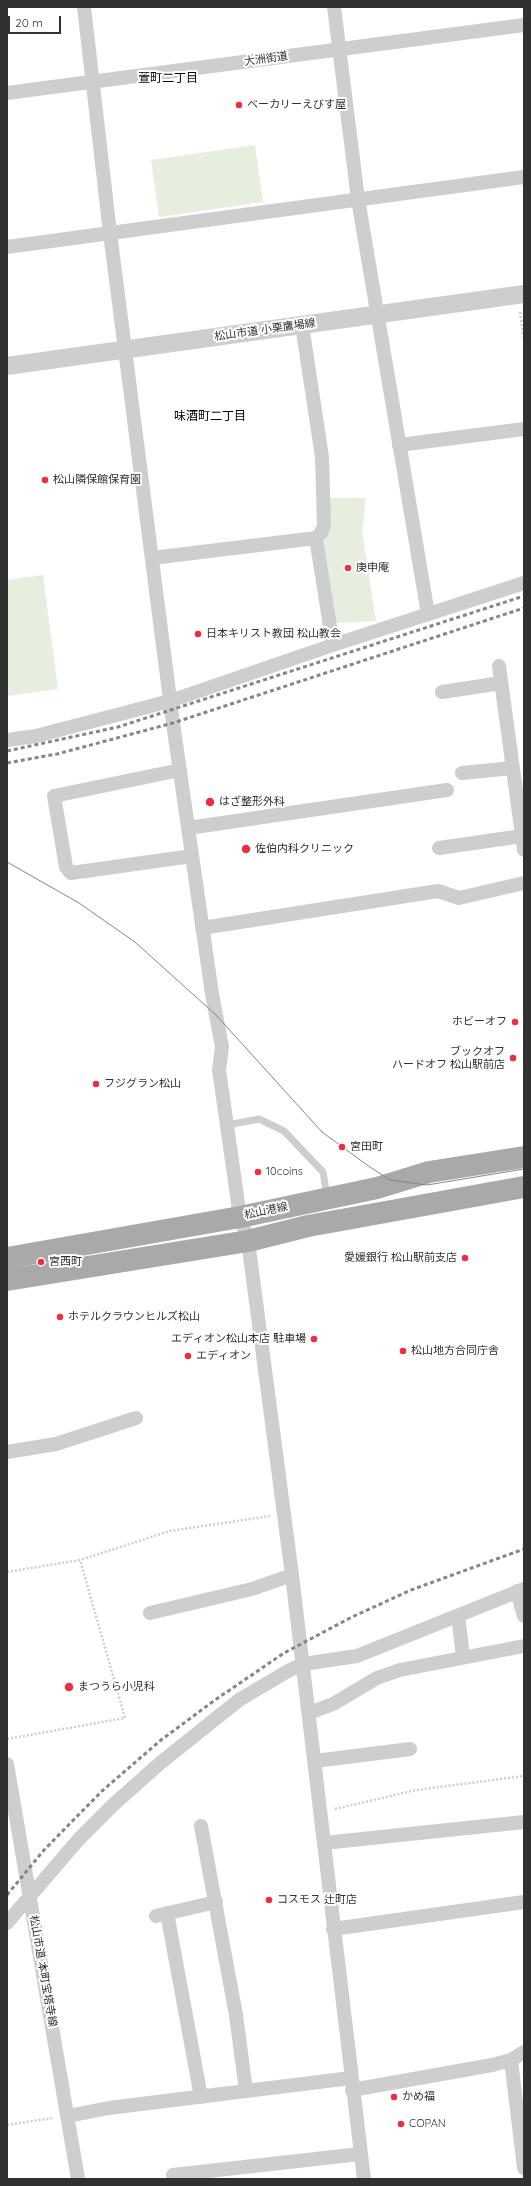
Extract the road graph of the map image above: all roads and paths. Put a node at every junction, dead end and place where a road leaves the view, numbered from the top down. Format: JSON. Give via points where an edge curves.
{"nodes":[{"id":1,"x":84,"y":7,"type":"edge"},
{"id":2,"x":334,"y":7,"type":"edge"},
{"id":3,"x":524,"y":24,"type":"edge"},
{"id":4,"x":340,"y":50,"type":"junction"},
{"id":5,"x":93,"y":83,"type":"junction"},
{"id":6,"x":7,"y":93,"type":"edge"},
{"id":7,"x":524,"y":177,"type":"edge"},
{"id":8,"x":358,"y":199,"type":"junction"},
{"id":9,"x":110,"y":233,"type":"junction"},
{"id":10,"x":7,"y":247,"type":"edge"},
{"id":11,"x":520,"y":294,"type":"edge"},
{"id":12,"x":376,"y":315,"type":"junction"},
{"id":13,"x":302,"y":324,"type":"junction"},
{"id":14,"x":524,"y":339,"type":"edge"},
{"id":15,"x":126,"y":350,"type":"junction"},
{"id":16,"x":7,"y":366,"type":"edge"},
{"id":17,"x":524,"y":429,"type":"edge"},
{"id":18,"x":399,"y":445,"type":"junction"},
{"id":19,"x":316,"y":538,"type":"junction"},
{"id":20,"x":152,"y":558,"type":"junction"},
{"id":21,"x":524,"y":583,"type":"edge"},
{"id":22,"x":428,"y":614,"type":"junction"},
{"id":23,"x":333,"y":645,"type":"junction"},
{"id":24,"x":499,"y":666,"type":"dead end"},
{"id":25,"x":501,"y":683,"type":"junction"},
{"id":26,"x":442,"y":692,"type":"dead end"},
{"id":27,"x":170,"y":701,"type":"junction"},
{"id":28,"x":7,"y":740,"type":"edge"},
{"id":29,"x":513,"y":768,"type":"junction"},
{"id":30,"x":180,"y":770,"type":"junction"},
{"id":31,"x":462,"y":774,"type":"dead end"},
{"id":32,"x":447,"y":790,"type":"dead end"},
{"id":33,"x":188,"y":828,"type":"junction"},
{"id":34,"x":522,"y":836,"type":"junction"},
{"id":35,"x":439,"y":848,"type":"dead end"},
{"id":36,"x":524,"y":850,"type":"edge"},
{"id":37,"x":192,"y":856,"type":"junction"},
{"id":38,"x":524,"y":883,"type":"edge"},
{"id":39,"x":202,"y":928,"type":"junction"},
{"id":40,"x":227,"y":1125,"type":"junction"},
{"id":41,"x":524,"y":1157,"type":"edge"},
{"id":42,"x":524,"y":1187,"type":"edge"},
{"id":43,"x":327,"y":1199,"type":"junction"},
{"id":44,"x":240,"y":1217,"type":"junction"},
{"id":45,"x":248,"y":1241,"type":"junction"},
{"id":46,"x":7,"y":1258,"type":"edge"},
{"id":47,"x":7,"y":1280,"type":"edge"},
{"id":48,"x":136,"y":1418,"type":"dead end"},
{"id":49,"x":7,"y":1452,"type":"edge"},
{"id":50,"x":284,"y":1513,"type":"junction"},
{"id":51,"x":80,"y":1560,"type":"junction"},
{"id":52,"x":7,"y":1572,"type":"edge"},
{"id":53,"x":292,"y":1575,"type":"junction"},
{"id":54,"x":521,"y":1590,"type":"edge"},
{"id":55,"x":150,"y":1613,"type":"dead end"},
{"id":56,"x":524,"y":1616,"type":"edge"},
{"id":57,"x":459,"y":1623,"type":"dead end"},
{"id":58,"x":524,"y":1646,"type":"edge"},
{"id":59,"x":462,"y":1657,"type":"junction"},
{"id":60,"x":303,"y":1664,"type":"junction"},
{"id":61,"x":309,"y":1713,"type":"junction"},
{"id":62,"x":7,"y":1739,"type":"edge"},
{"id":63,"x":410,"y":1749,"type":"dead end"},
{"id":64,"x":315,"y":1761,"type":"junction"},
{"id":65,"x":7,"y":1764,"type":"edge"},
{"id":66,"x":524,"y":1776,"type":"edge"},
{"id":67,"x":321,"y":1812,"type":"junction"},
{"id":68,"x":524,"y":1822,"type":"edge"},
{"id":69,"x":202,"y":1826,"type":"dead end"},
{"id":70,"x":324,"y":1843,"type":"junction"},
{"id":71,"x":30,"y":1898,"type":"junction"},
{"id":72,"x":216,"y":1902,"type":"junction"},
{"id":73,"x":524,"y":1902,"type":"edge"},
{"id":74,"x":7,"y":1923,"type":"edge"},
{"id":75,"x":333,"y":1929,"type":"junction"},
{"id":76,"x":524,"y":2052,"type":"edge"},
{"id":77,"x":510,"y":2060,"type":"junction"},
{"id":78,"x":351,"y":2084,"type":"junction"},
{"id":79,"x":246,"y":2091,"type":"junction"},
{"id":80,"x":201,"y":2097,"type":"junction"},
{"id":81,"x":68,"y":2116,"type":"junction"},
{"id":82,"x":7,"y":2125,"type":"edge"},
{"id":83,"x":360,"y":2154,"type":"junction"},
{"id":84,"x":524,"y":2168,"type":"edge"},
{"id":85,"x":173,"y":2175,"type":"dead end"},
{"id":86,"x":78,"y":2179,"type":"edge"},
{"id":87,"x":364,"y":2179,"type":"edge"}],
"edges":[{"from":1,"to":5,"type":"street"},
{"from":2,"to":4,"type":"street"},
{"from":3,"to":4,"type":"street","name":"大洲街道"},
{"from":4,"to":5,"type":"street","name":"大洲街道"},
{"from":4,"to":8,"type":"street"},
{"from":5,"to":6,"type":"street","name":"大洲街道"},
{"from":5,"to":9,"type":"street"},
{"from":7,"to":8,"type":"street"},
{"from":8,"to":9,"type":"street"},
{"from":8,"to":12,"type":"street"},
{"from":9,"to":10,"type":"street"},
{"from":9,"to":15,"type":"street"},
{"from":11,"to":12,"type":"street","name":"松山市道 小栗鷹場線"},
{"from":11,"to":14,"type":"path"},
{"from":12,"to":13,"type":"street","name":"松山市道 小栗鷹場線"},
{"from":12,"to":18,"type":"street"},
{"from":13,"to":15,"type":"street","name":"松山市道 小栗鷹場線"},
{"from":13,"to":19,"type":"street","via":[[322,457],[324,526]]},
{"from":15,"to":16,"type":"street","name":"松山市道 小栗鷹場線"},
{"from":15,"to":20,"type":"street"},
{"from":17,"to":18,"type":"street"},
{"from":18,"to":22,"type":"street"},
{"from":19,"to":20,"type":"street"},
{"from":19,"to":23,"type":"street"},
{"from":20,"to":27,"type":"street"},
{"from":21,"to":22,"type":"street"},
{"from":22,"to":23,"type":"street"},
{"from":23,"to":27,"type":"street"},
{"from":24,"to":25,"type":"street"},
{"from":25,"to":26,"type":"street"},
{"from":25,"to":29,"type":"street"},
{"from":27,"to":28,"type":"street","via":[[36,736]]},
{"from":27,"to":30,"type":"street"},
{"from":29,"to":31,"type":"street"},
{"from":29,"to":34,"type":"street"},
{"from":30,"to":33,"type":"street"},
{"from":30,"to":37,"type":"street","via":[[54,796],[66,868],[71,873]]},
{"from":32,"to":33,"type":"street"},
{"from":33,"to":37,"type":"street"},
{"from":34,"to":35,"type":"street"},
{"from":34,"to":36,"type":"street"},
{"from":37,"to":39,"type":"street"},
{"from":38,"to":39,"type":"street","via":[[459,898],[438,891]]},
{"from":39,"to":40,"type":"street","via":[[222,1048],[219,1070]]},
{"from":40,"to":43,"type":"lane","via":[[259,1119],[284,1131],[323,1172]]},
{"from":40,"to":44,"type":"street"},
{"from":41,"to":43,"type":"main road","name":"松山港線","via":[[430,1172],[377,1188]]},
{"from":42,"to":45,"type":"main road","via":[[308,1226]]},
{"from":43,"to":44,"type":"main road","name":"松山港線"},
{"from":44,"to":45,"type":"street"},
{"from":44,"to":46,"type":"main road","name":"松山港線"},
{"from":45,"to":47,"type":"main road"},
{"from":45,"to":50,"type":"street"},
{"from":48,"to":49,"type":"street","via":[[56,1444]]},
{"from":50,"to":51,"type":"path","via":[[170,1531]]},
{"from":50,"to":53,"type":"street"},
{"from":51,"to":52,"type":"path"},
{"from":51,"to":62,"type":"path","via":[[125,1718]]},
{"from":53,"to":55,"type":"street","via":[[245,1590]]},
{"from":53,"to":60,"type":"street"},
{"from":54,"to":56,"type":"street"},
{"from":54,"to":60,"type":"street","via":[[357,1656]]},
{"from":57,"to":59,"type":"street"},
{"from":58,"to":59,"type":"street"},
{"from":59,"to":61,"type":"street","via":[[400,1670],[377,1678],[333,1704]]},
{"from":60,"to":61,"type":"street"},
{"from":60,"to":71,"type":"street","via":[[239,1700],[159,1764],[79,1839]]},
{"from":61,"to":64,"type":"street"},
{"from":63,"to":64,"type":"street"},
{"from":64,"to":67,"type":"street"},
{"from":65,"to":71,"type":"street","name":"松山市道 本町宝塔寺線"},
{"from":66,"to":67,"type":"path","via":[[416,1790]]},
{"from":67,"to":70,"type":"street"},
{"from":68,"to":70,"type":"street"},
{"from":69,"to":72,"type":"street"},
{"from":70,"to":75,"type":"street"},
{"from":71,"to":74,"type":"street"},
{"from":71,"to":81,"type":"street","name":"松山市道 本町宝塔寺線"},
{"from":72,"to":79,"type":"street","via":[[236,2015]]},
{"from":72,"to":80,"type":"street","via":[[161,1915]]},
{"from":73,"to":75,"type":"street"},
{"from":75,"to":78,"type":"street"},
{"from":76,"to":77,"type":"street"},
{"from":77,"to":78,"type":"street","via":[[492,2065]]},
{"from":77,"to":84,"type":"street"},
{"from":78,"to":79,"type":"street"},
{"from":78,"to":83,"type":"street"},
{"from":79,"to":80,"type":"street"},
{"from":80,"to":81,"type":"street","via":[[109,2108]]},
{"from":81,"to":82,"type":"path"},
{"from":81,"to":86,"type":"street","name":"松山市道 本町宝塔寺線"},
{"from":83,"to":85,"type":"street"},
{"from":83,"to":87,"type":"street"}]}
